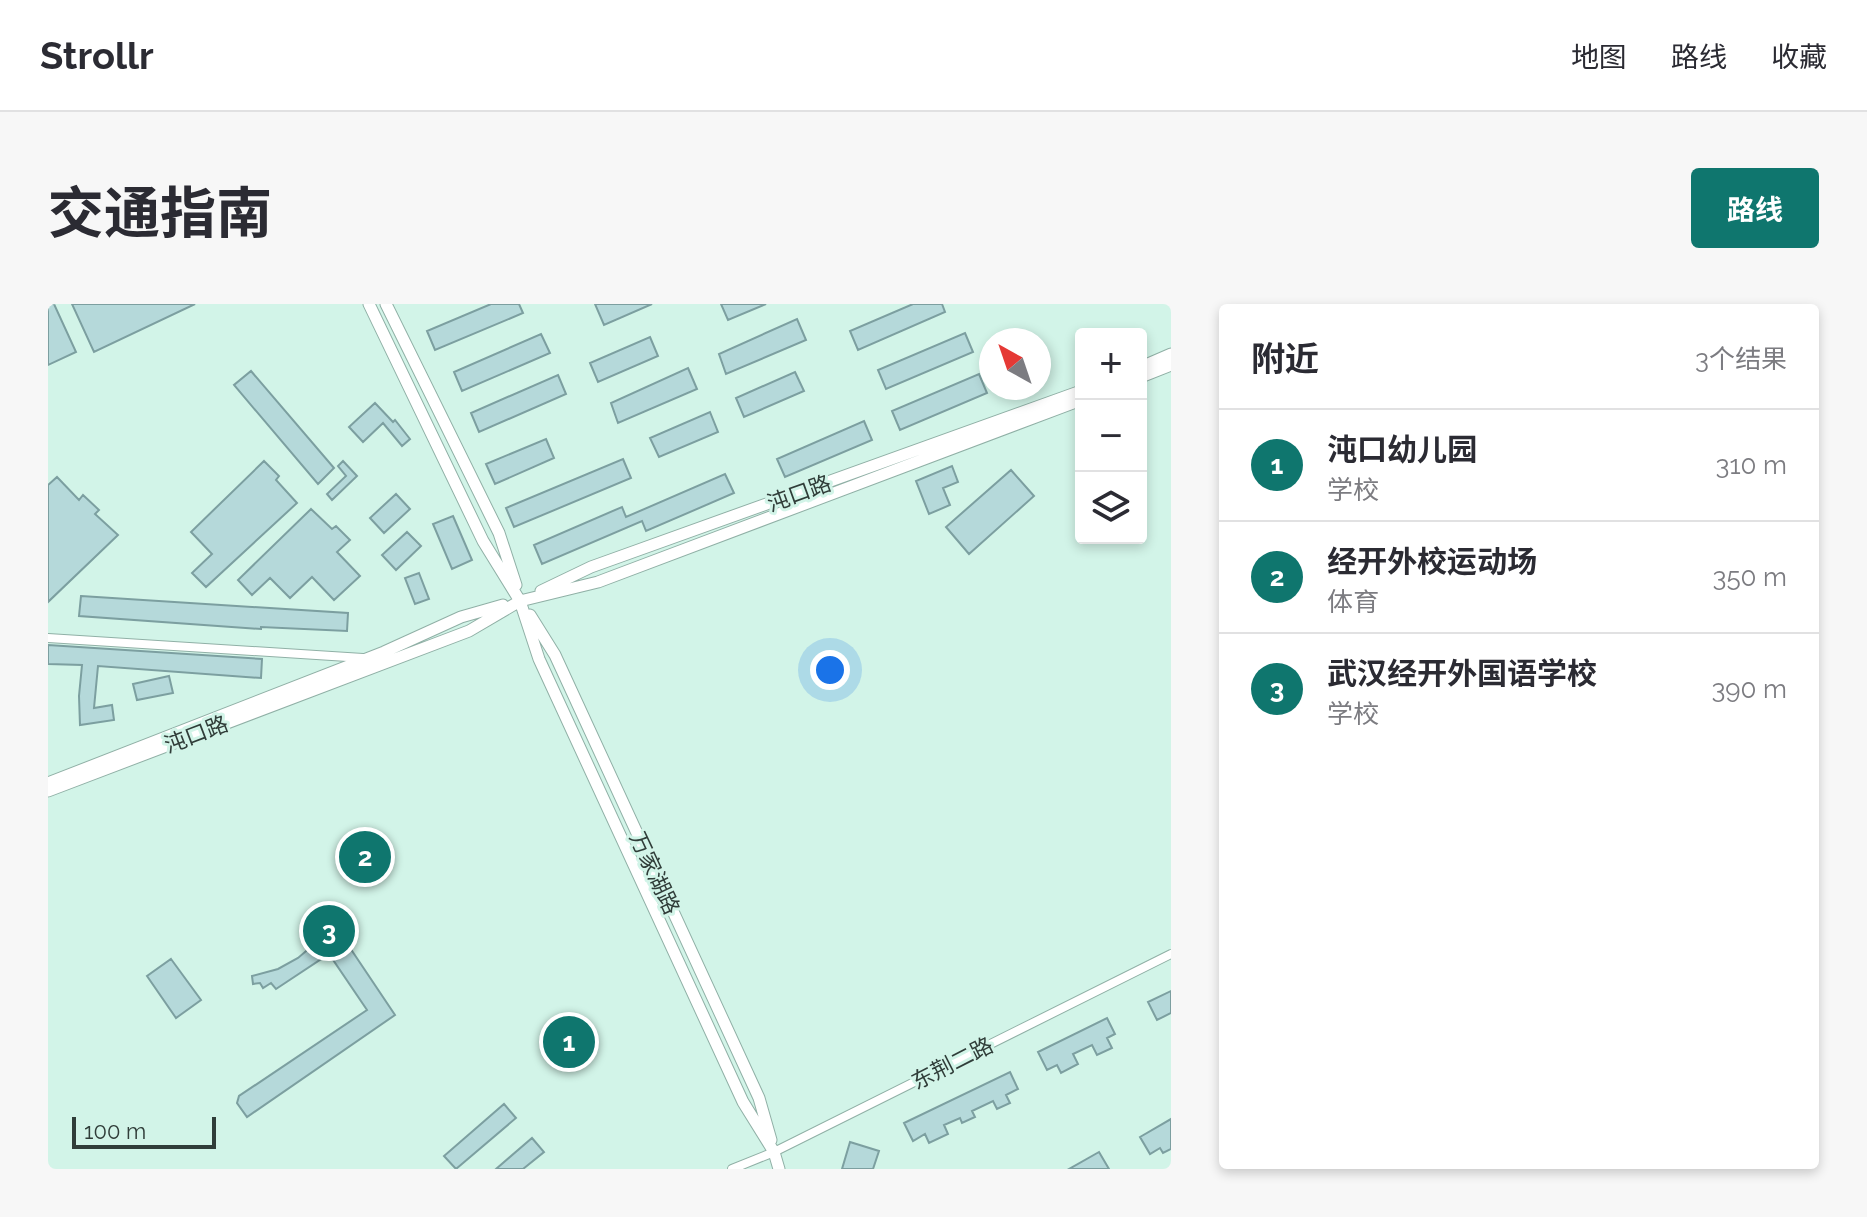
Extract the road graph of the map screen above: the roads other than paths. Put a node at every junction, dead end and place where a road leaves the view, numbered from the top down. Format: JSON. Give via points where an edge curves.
{"nodes":[{"id":1,"x":369,"y":304,"type":"edge"},
{"id":2,"x":386,"y":304,"type":"edge"},
{"id":3,"x":1171,"y":354,"type":"edge"},
{"id":4,"x":1147,"y":364,"type":"edge"},
{"id":5,"x":1171,"y":365,"type":"edge"},
{"id":6,"x":1147,"y":375,"type":"edge"},
{"id":7,"x":1075,"y":393,"type":"edge"},
{"id":8,"x":1075,"y":402,"type":"edge"},
{"id":9,"x":520,"y":601,"type":"junction"},
{"id":10,"x":48,"y":638,"type":"edge"},
{"id":11,"x":365,"y":663,"type":"junction"},
{"id":12,"x":48,"y":783,"type":"edge"},
{"id":13,"x":48,"y":791,"type":"edge"},
{"id":14,"x":1171,"y":954,"type":"edge"},
{"id":15,"x":774,"y":1152,"type":"junction"},
{"id":16,"x":732,"y":1169,"type":"edge"},
{"id":17,"x":779,"y":1169,"type":"edge"},
{"id":18,"x":785,"y":1169,"type":"edge"}],
"edges":[{"from":1,"to":9,"type":"main road","name":"万家湖路","via":[[483,541]]},
{"from":2,"to":9,"type":"main road","name":"万家湖路","via":[[499,533]]},
{"from":3,"to":4,"type":"main road"},
{"from":5,"to":6,"type":"main road"},
{"from":7,"to":9,"type":"main road","name":"沌口路","via":[[591,567]]},
{"from":8,"to":9,"type":"main road","name":"沌口路","via":[[598,582]]},
{"from":9,"to":11,"type":"main road","name":"沌口路","via":[[469,631]]},
{"from":9,"to":15,"type":"main road","name":"万家湖路","via":[[552,688],[743,1102]]},
{"from":10,"to":11,"type":"street"},
{"from":11,"to":12,"type":"main road","name":"沌口路"},
{"from":11,"to":13,"type":"main road","name":"沌口路"},
{"from":14,"to":15,"type":"street","name":"东荆二路"},
{"from":15,"to":16,"type":"street","name":"东荆二路"},
{"from":15,"to":17,"type":"main road","name":"万家湖路"},
{"from":15,"to":18,"type":"main road","name":"万家湖路"}]}
